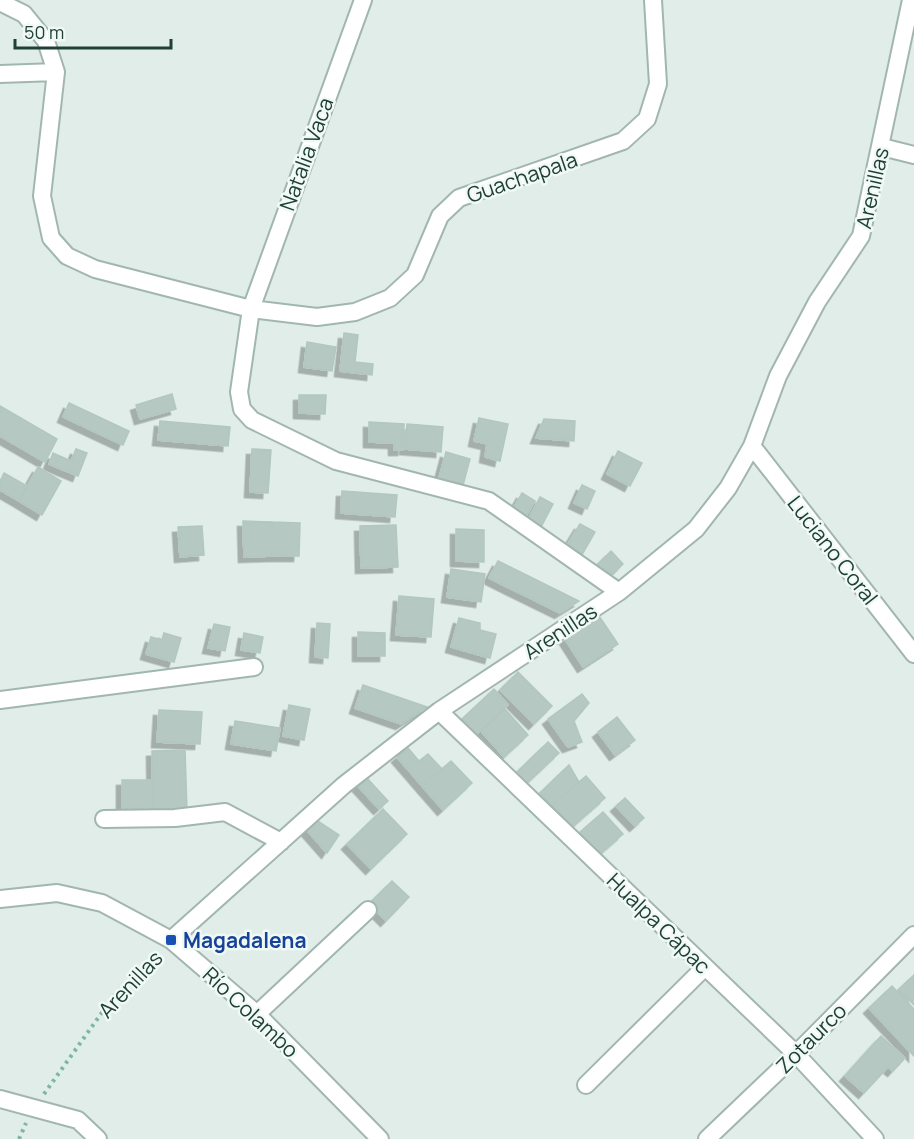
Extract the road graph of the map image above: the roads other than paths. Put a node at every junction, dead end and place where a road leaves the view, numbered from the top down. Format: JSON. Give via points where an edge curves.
{"nodes":[{"id":1,"x":363,"y":0,"type":"edge"},
{"id":2,"x":653,"y":0,"type":"edge"},
{"id":3,"x":911,"y":0,"type":"edge"},
{"id":4,"x":0,"y":3,"type":"edge"},
{"id":5,"x":56,"y":72,"type":"junction"},
{"id":6,"x":0,"y":74,"type":"edge"},
{"id":7,"x":882,"y":147,"type":"junction"},
{"id":8,"x":914,"y":155,"type":"edge"},
{"id":9,"x":251,"y":309,"type":"junction"},
{"id":10,"x":752,"y":446,"type":"junction"},
{"id":11,"x":620,"y":592,"type":"junction"},
{"id":12,"x":914,"y":654,"type":"edge"},
{"id":13,"x":254,"y":667,"type":"dead end"},
{"id":14,"x":0,"y":700,"type":"edge"},
{"id":15,"x":439,"y":711,"type":"junction"},
{"id":16,"x":104,"y":819,"type":"dead end"},
{"id":17,"x":281,"y":842,"type":"junction"},
{"id":18,"x":0,"y":898,"type":"edge"},
{"id":19,"x":368,"y":910,"type":"dead end"},
{"id":20,"x":914,"y":935,"type":"edge"},
{"id":21,"x":171,"y":940,"type":"junction"},
{"id":22,"x":705,"y":967,"type":"junction"},
{"id":23,"x":257,"y":1014,"type":"junction"},
{"id":24,"x":796,"y":1054,"type":"junction"},
{"id":25,"x":586,"y":1085,"type":"dead end"},
{"id":26,"x":0,"y":1099,"type":"edge"},
{"id":27,"x":99,"y":1139,"type":"edge"},
{"id":28,"x":380,"y":1139,"type":"edge"},
{"id":29,"x":707,"y":1139,"type":"edge"},
{"id":30,"x":875,"y":1139,"type":"edge"}],
"edges":[{"from":1,"to":9,"type":"street","name":"Natalia Vaca"},
{"from":2,"to":9,"type":"street","name":"Guachapala","via":[[658,84],[647,119],[623,141],[459,198],[440,216],[415,275],[390,298],[355,312],[316,317]]},
{"from":3,"to":7,"type":"street","name":"Arenillas"},
{"from":4,"to":5,"type":"street","via":[[24,15],[46,41]]},
{"from":5,"to":6,"type":"street"},
{"from":5,"to":9,"type":"street","name":"Guachapala","via":[[42,196],[51,238],[67,256],[95,269]]},
{"from":7,"to":8,"type":"street"},
{"from":7,"to":10,"type":"street","name":"Arenillas","via":[[861,237],[817,302],[778,376]]},
{"from":9,"to":11,"type":"street","name":"Natalia Vaca","via":[[239,392],[242,409],[252,420],[336,461],[489,501]]},
{"from":10,"to":11,"type":"street","name":"Arenillas","via":[[728,488],[696,529]]},
{"from":10,"to":12,"type":"street","name":"Luciano Coral"},
{"from":11,"to":15,"type":"street","name":"Arenillas"},
{"from":13,"to":14,"type":"street"},
{"from":15,"to":17,"type":"street","name":"Arenillas","via":[[344,785]]},
{"from":15,"to":22,"type":"street","name":"Hualpa Cápac"},
{"from":16,"to":17,"type":"street","via":[[175,818],[225,812]]},
{"from":17,"to":21,"type":"street","name":"Arenillas"},
{"from":18,"to":21,"type":"street","name":"Río Colambo","via":[[57,893],[102,903]]},
{"from":19,"to":23,"type":"street"},
{"from":20,"to":24,"type":"street","name":"Zotaurco"},
{"from":21,"to":23,"type":"street","name":"Río Colambo"},
{"from":22,"to":24,"type":"street","name":"Hualpa Cápac"},
{"from":22,"to":25,"type":"street"},
{"from":23,"to":28,"type":"street","name":"Río Colambo"},
{"from":24,"to":29,"type":"street","name":"Zotaurco"},
{"from":24,"to":30,"type":"street","name":"Hualpa Cápac"},
{"from":26,"to":27,"type":"street","via":[[78,1120]]}]}
